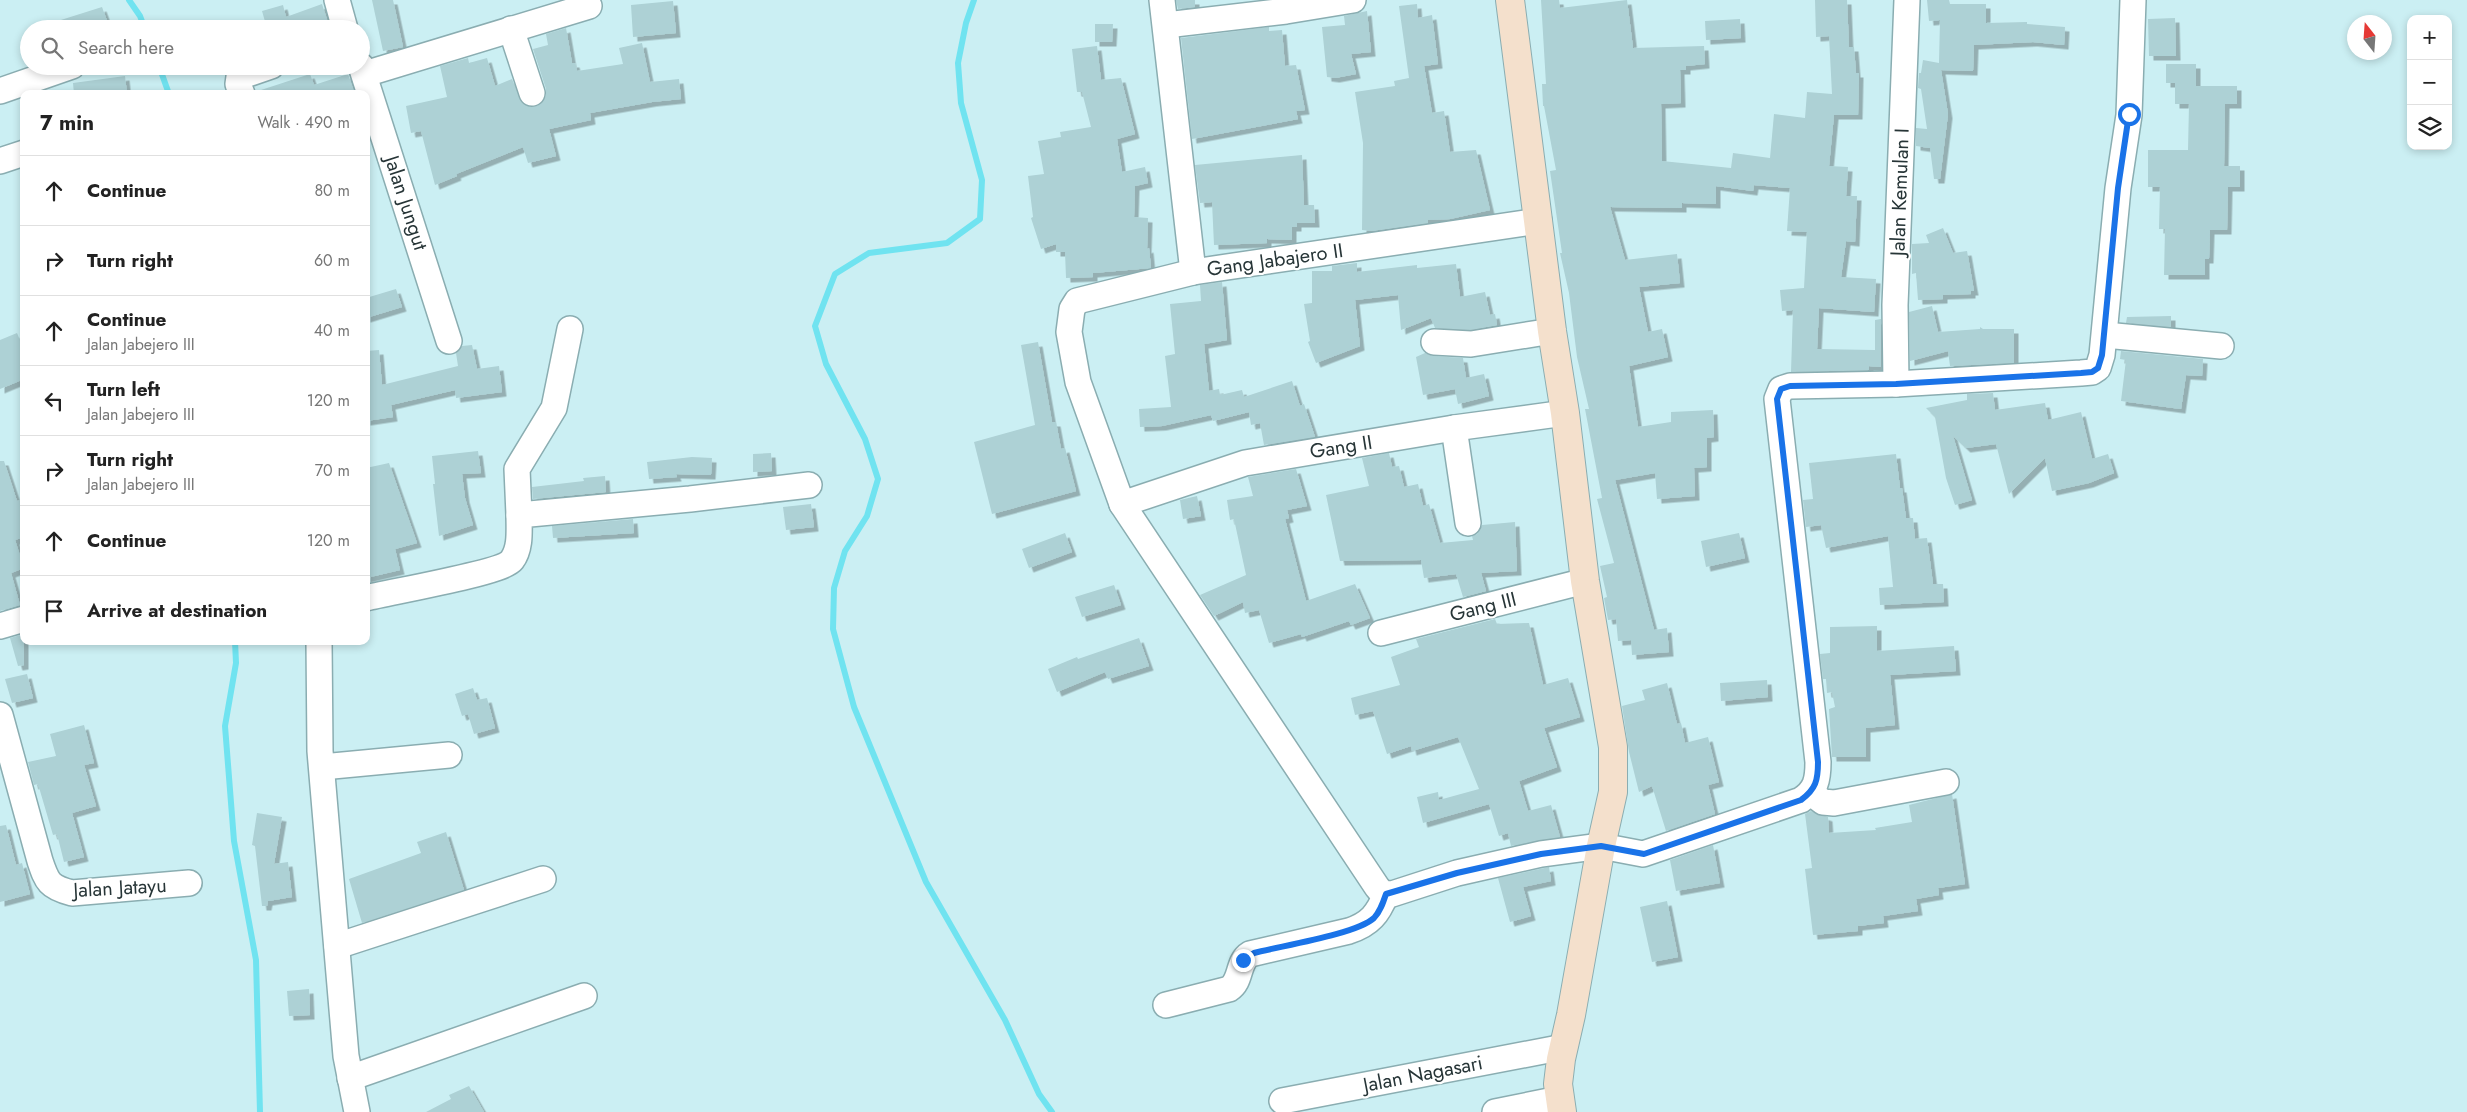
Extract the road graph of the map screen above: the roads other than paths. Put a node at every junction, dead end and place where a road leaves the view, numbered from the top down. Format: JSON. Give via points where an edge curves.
{"nodes":[{"id":1,"x":337,"y":0,"type":"edge"},
{"id":2,"x":1162,"y":0,"type":"edge"},
{"id":3,"x":1353,"y":0,"type":"edge"},
{"id":4,"x":1510,"y":0,"type":"edge"},
{"id":5,"x":1907,"y":0,"type":"edge"},
{"id":6,"x":2133,"y":0,"type":"edge"},
{"id":7,"x":589,"y":6,"type":"dead end"},
{"id":8,"x":1286,"y":6,"type":"edge"},
{"id":9,"x":342,"y":20,"type":"edge"},
{"id":10,"x":1166,"y":25,"type":"junction"},
{"id":11,"x":511,"y":29,"type":"junction"},
{"id":12,"x":370,"y":68,"type":"edge"},
{"id":13,"x":46,"y":75,"type":"edge"},
{"id":14,"x":247,"y":75,"type":"edge"},
{"id":15,"x":365,"y":75,"type":"edge"},
{"id":16,"x":240,"y":90,"type":"edge"},
{"id":17,"x":369,"y":90,"type":"edge"},
{"id":18,"x":0,"y":91,"type":"edge"},
{"id":19,"x":370,"y":92,"type":"edge"},
{"id":20,"x":532,"y":93,"type":"dead end"},
{"id":21,"x":20,"y":154,"type":"edge"},
{"id":22,"x":0,"y":161,"type":"edge"},
{"id":23,"x":1538,"y":221,"type":"junction"},
{"id":24,"x":1193,"y":272,"type":"junction"},
{"id":25,"x":570,"y":329,"type":"dead end"},
{"id":26,"x":1552,"y":331,"type":"junction"},
{"id":27,"x":2105,"y":335,"type":"junction"},
{"id":28,"x":450,"y":341,"type":"dead end"},
{"id":29,"x":1434,"y":342,"type":"dead end"},
{"id":30,"x":2221,"y":346,"type":"dead end"},
{"id":31,"x":1896,"y":384,"type":"junction"},
{"id":32,"x":1565,"y":413,"type":"junction"},
{"id":33,"x":1454,"y":428,"type":"junction"},
{"id":34,"x":809,"y":485,"type":"dead end"},
{"id":35,"x":1122,"y":504,"type":"junction"},
{"id":36,"x":519,"y":515,"type":"junction"},
{"id":37,"x":1468,"y":523,"type":"dead end"},
{"id":38,"x":1585,"y":581,"type":"junction"},
{"id":39,"x":370,"y":597,"type":"edge"},
{"id":40,"x":20,"y":620,"type":"edge"},
{"id":41,"x":0,"y":626,"type":"edge"},
{"id":42,"x":1381,"y":633,"type":"dead end"},
{"id":43,"x":319,"y":645,"type":"edge"},
{"id":44,"x":0,"y":715,"type":"edge"},
{"id":45,"x":449,"y":755,"type":"dead end"},
{"id":46,"x":322,"y":767,"type":"junction"},
{"id":47,"x":1946,"y":782,"type":"dead end"},
{"id":48,"x":1811,"y":793,"type":"junction"},
{"id":49,"x":1601,"y":846,"type":"junction"},
{"id":50,"x":543,"y":879,"type":"dead end"},
{"id":51,"x":189,"y":883,"type":"dead end"},
{"id":52,"x":1386,"y":894,"type":"junction"},
{"id":53,"x":337,"y":946,"type":"junction"},
{"id":54,"x":584,"y":996,"type":"dead end"},
{"id":55,"x":1166,"y":1005,"type":"dead end"},
{"id":56,"x":1564,"y":1047,"type":"junction"},
{"id":57,"x":350,"y":1078,"type":"junction"},
{"id":58,"x":1282,"y":1100,"type":"dead end"},
{"id":59,"x":1560,"y":1105,"type":"edge"},
{"id":60,"x":357,"y":1112,"type":"edge"},
{"id":61,"x":1496,"y":1112,"type":"edge"}],
"edges":[{"from":1,"to":9,"type":"street"},
{"from":2,"to":10,"type":"street","name":"Gang Jabajero II"},
{"from":3,"to":8,"type":"street"},
{"from":4,"to":23,"type":"street"},
{"from":5,"to":31,"type":"street","name":"Jalan Kemulan I","via":[[1895,305]]},
{"from":6,"to":27,"type":"street","via":[[2129,114],[2118,188]]},
{"from":7,"to":11,"type":"street"},
{"from":8,"to":10,"type":"street"},
{"from":10,"to":24,"type":"street","name":"Gang Jabajero II"},
{"from":11,"to":12,"type":"street"},
{"from":11,"to":20,"type":"street"},
{"from":13,"to":18,"type":"street"},
{"from":14,"to":16,"type":"street","via":[[239,78]]},
{"from":15,"to":17,"type":"street","name":"Jalan Jungut"},
{"from":19,"to":28,"type":"street","name":"Jalan Jungut"},
{"from":21,"to":22,"type":"street"},
{"from":23,"to":24,"type":"street","name":"Gang Jabajero II"},
{"from":23,"to":26,"type":"street"},
{"from":24,"to":35,"type":"street","via":[[1080,298],[1072,309],[1069,332],[1078,382]]},
{"from":25,"to":36,"type":"street","via":[[554,408],[517,469]]},
{"from":26,"to":29,"type":"street","via":[[1471,344]]},
{"from":26,"to":32,"type":"street"},
{"from":27,"to":30,"type":"street"},
{"from":27,"to":31,"type":"street","via":[[2102,361],[2092,372]]},
{"from":31,"to":48,"type":"street","via":[[1790,386],[1781,389],[1777,399],[1818,762],[1817,783]]},
{"from":32,"to":33,"type":"street","name":"Gang II"},
{"from":32,"to":38,"type":"street"},
{"from":33,"to":35,"type":"street","name":"Gang II","via":[[1245,463]]},
{"from":33,"to":37,"type":"street"},
{"from":34,"to":36,"type":"street","via":[[690,500]]},
{"from":35,"to":52,"type":"street","via":[[1372,880]]},
{"from":36,"to":39,"type":"street","via":[[519,540],[516,554],[510,562]]},
{"from":38,"to":42,"type":"street","name":"Gang III"},
{"from":38,"to":49,"type":"street","via":[[1613,747],[1614,792]]},
{"from":40,"to":41,"type":"street"},
{"from":43,"to":46,"type":"street"},
{"from":44,"to":51,"type":"street","name":"Jalan Jatayu","via":[[40,861],[53,887],[72,893]]},
{"from":45,"to":46,"type":"street"},
{"from":46,"to":53,"type":"street"},
{"from":47,"to":48,"type":"street","via":[[1834,804],[1824,802]]},
{"from":48,"to":49,"type":"street","via":[[1801,800],[1644,854]]},
{"from":49,"to":52,"type":"street","via":[[1541,854],[1457,873]]},
{"from":49,"to":56,"type":"street"},
{"from":50,"to":53,"type":"street"},
{"from":52,"to":55,"type":"street","via":[[1379,912],[1362,926],[1250,954],[1243,960],[1236,985]]},
{"from":53,"to":57,"type":"street"},
{"from":54,"to":57,"type":"street"},
{"from":56,"to":58,"type":"street","name":"Jalan Nagasari"},
{"from":56,"to":59,"type":"street","via":[[1558,1084]]},
{"from":57,"to":60,"type":"street"},
{"from":59,"to":61,"type":"street"}]}
